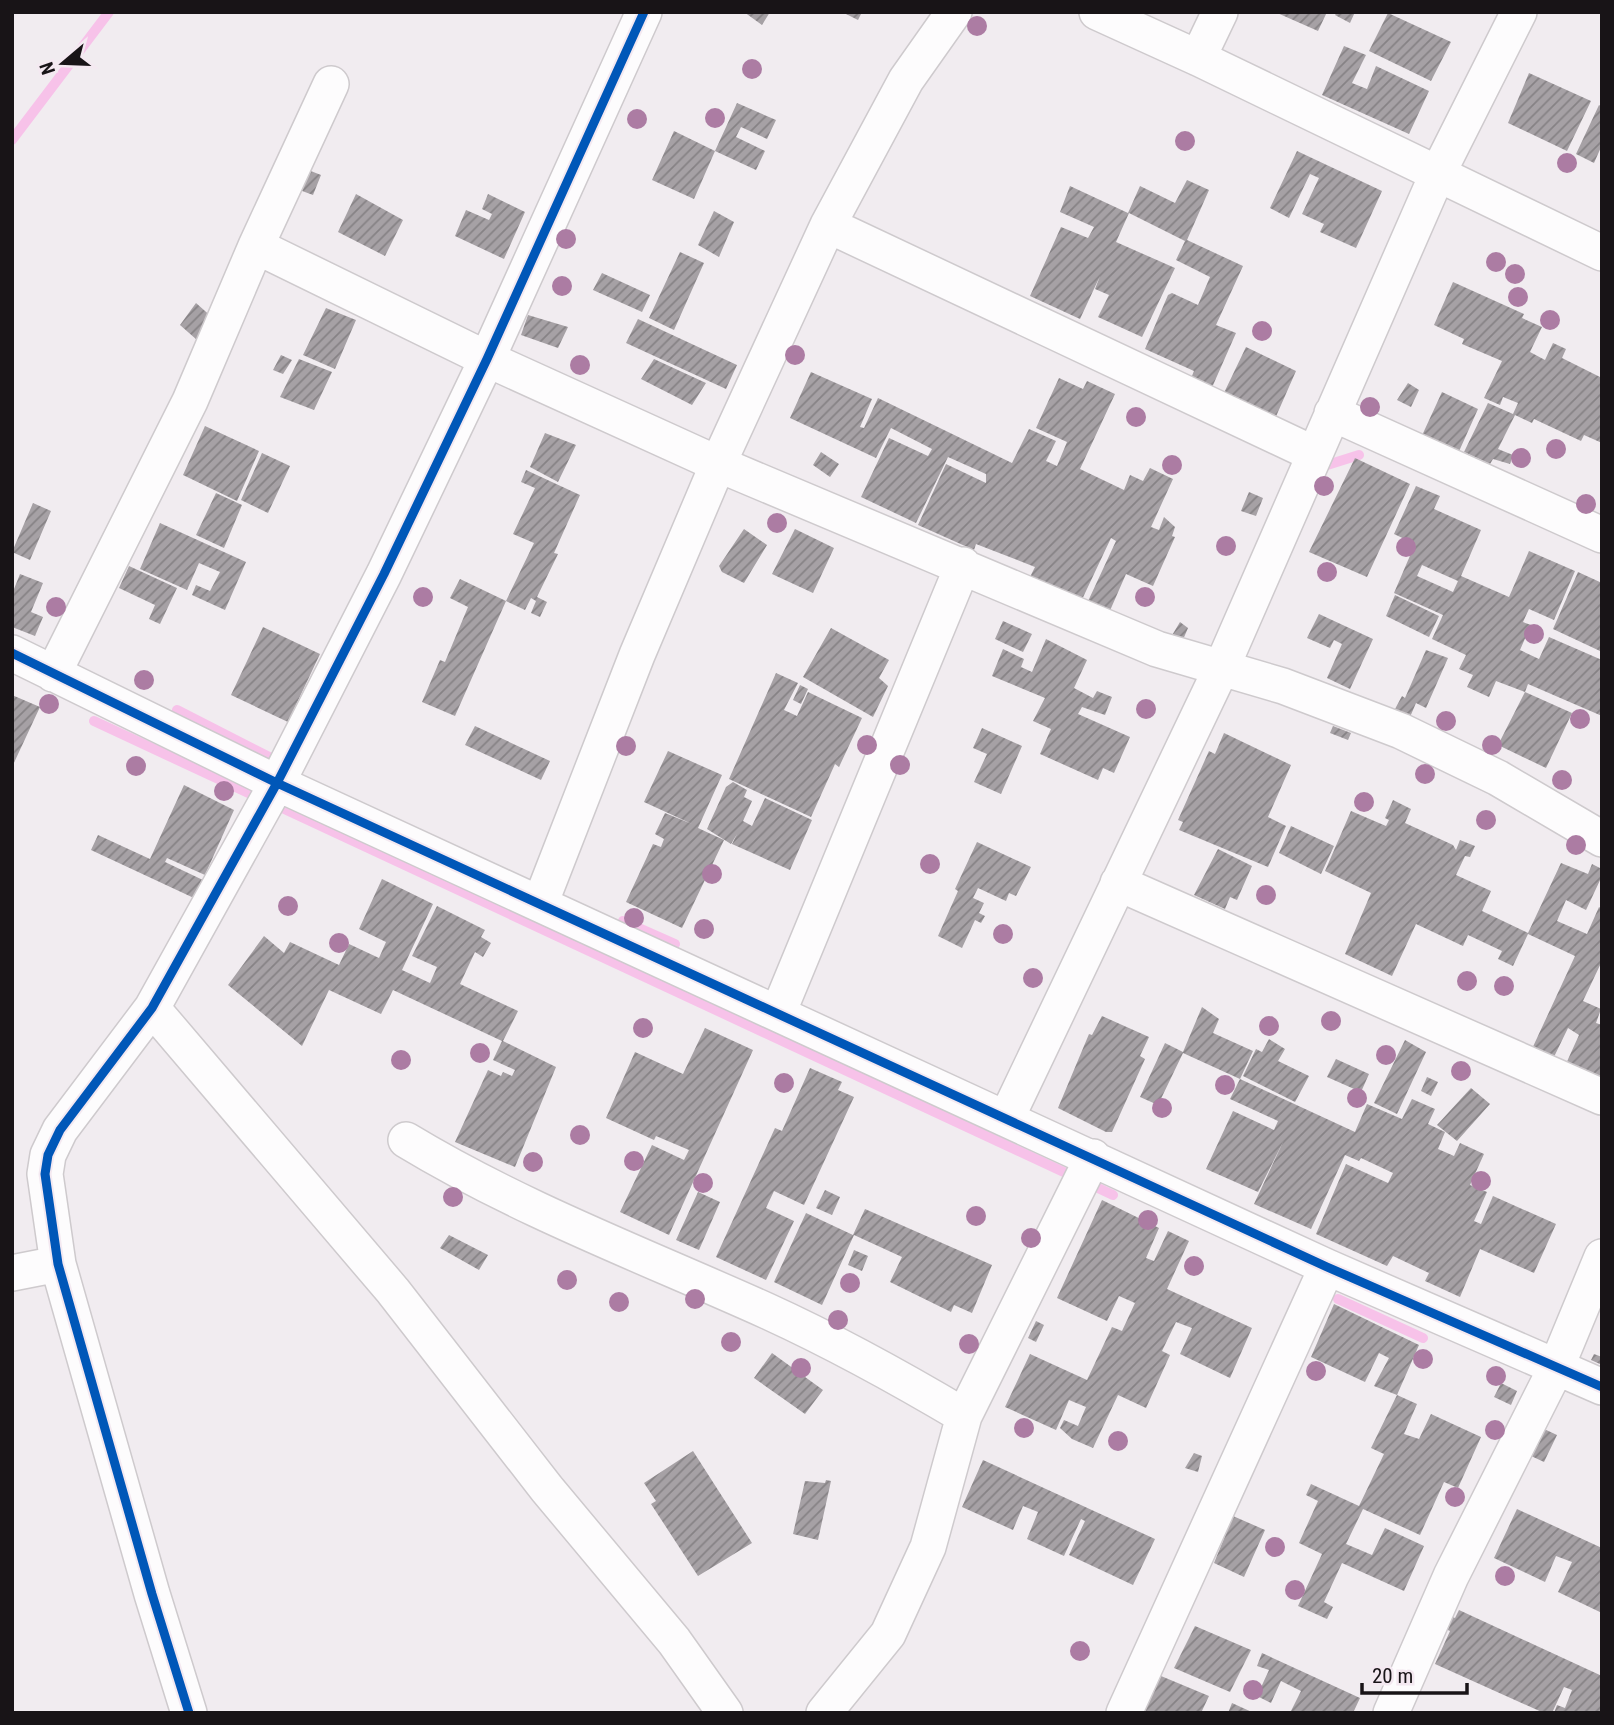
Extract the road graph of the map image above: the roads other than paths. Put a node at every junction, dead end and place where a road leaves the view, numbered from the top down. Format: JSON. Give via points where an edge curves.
{"nodes":[{"id":1,"x":644,"y":12,"type":"edge"},
{"id":2,"x":954,"y":12,"type":"edge"},
{"id":3,"x":1097,"y":12,"type":"edge"},
{"id":4,"x":1220,"y":12,"type":"edge"},
{"id":5,"x":1519,"y":12,"type":"edge"},
{"id":6,"x":1198,"y":58,"type":"junction"},
{"id":7,"x":331,"y":84,"type":"dead end"},
{"id":8,"x":1437,"y":175,"type":"junction"},
{"id":9,"x":828,"y":225,"type":"junction"},
{"id":10,"x":256,"y":246,"type":"junction"},
{"id":11,"x":1602,"y":253,"type":"edge"},
{"id":12,"x":487,"y":359,"type":"junction"},
{"id":13,"x":1332,"y":413,"type":"junction"},
{"id":14,"x":1314,"y":454,"type":"junction"},
{"id":15,"x":718,"y":464,"type":"junction"},
{"id":16,"x":1602,"y":535,"type":"edge"},
{"id":17,"x":963,"y":565,"type":"junction"},
{"id":18,"x":12,"y":653,"type":"edge"},
{"id":19,"x":1220,"y":669,"type":"junction"},
{"id":20,"x":53,"y":674,"type":"junction"},
{"id":21,"x":277,"y":783,"type":"junction"},
{"id":22,"x":1602,"y":839,"type":"edge"},
{"id":23,"x":1118,"y":883,"type":"junction"},
{"id":24,"x":540,"y":904,"type":"junction"},
{"id":25,"x":152,"y":1008,"type":"junction"},
{"id":26,"x":778,"y":1013,"type":"junction"},
{"id":27,"x":1602,"y":1097,"type":"edge"},
{"id":28,"x":1007,"y":1117,"type":"junction"},
{"id":29,"x":406,"y":1140,"type":"dead end"},
{"id":30,"x":1093,"y":1157,"type":"junction"},
{"id":31,"x":1602,"y":1256,"type":"edge"},
{"id":32,"x":58,"y":1264,"type":"junction"},
{"id":33,"x":1327,"y":1267,"type":"junction"},
{"id":34,"x":12,"y":1273,"type":"edge"},
{"id":35,"x":1556,"y":1368,"type":"junction"},
{"id":36,"x":1602,"y":1387,"type":"edge"},
{"id":37,"x":964,"y":1416,"type":"junction"},
{"id":38,"x":189,"y":1713,"type":"edge"},
{"id":39,"x":725,"y":1713,"type":"edge"},
{"id":40,"x":824,"y":1713,"type":"edge"},
{"id":41,"x":1124,"y":1713,"type":"edge"},
{"id":42,"x":1391,"y":1713,"type":"edge"}],
"edges":[{"from":1,"to":12,"type":"street"},
{"from":2,"to":9,"type":"street","via":[[906,80]]},
{"from":3,"to":6,"type":"street"},
{"from":4,"to":6,"type":"street"},
{"from":5,"to":8,"type":"street"},
{"from":6,"to":8,"type":"street"},
{"from":7,"to":10,"type":"street"},
{"from":8,"to":11,"type":"street"},
{"from":8,"to":13,"type":"street"},
{"from":9,"to":14,"type":"street"},
{"from":9,"to":15,"type":"street"},
{"from":10,"to":12,"type":"street"},
{"from":10,"to":20,"type":"street","via":[[190,401]]},
{"from":12,"to":15,"type":"street"},
{"from":12,"to":21,"type":"street"},
{"from":13,"to":14,"type":"street"},
{"from":13,"to":16,"type":"street"},
{"from":14,"to":19,"type":"street"},
{"from":15,"to":17,"type":"street"},
{"from":15,"to":24,"type":"street"},
{"from":17,"to":19,"type":"street","via":[[1157,649]]},
{"from":17,"to":26,"type":"street"},
{"from":18,"to":20,"type":"street"},
{"from":19,"to":22,"type":"street","via":[[1283,686],[1401,731],[1498,778]]},
{"from":19,"to":23,"type":"street"},
{"from":20,"to":21,"type":"street"},
{"from":21,"to":24,"type":"street"},
{"from":21,"to":25,"type":"street"},
{"from":23,"to":27,"type":"street"},
{"from":23,"to":28,"type":"street"},
{"from":24,"to":26,"type":"street"},
{"from":25,"to":32,"type":"street","via":[[60,1130],[48,1155],[45,1174]]},
{"from":25,"to":39,"type":"street","via":[[393,1291],[547,1489],[674,1641]]},
{"from":26,"to":28,"type":"street"},
{"from":28,"to":30,"type":"street"},
{"from":29,"to":37,"type":"street","via":[[533,1208],[769,1312],[892,1373]]},
{"from":30,"to":33,"type":"street"},
{"from":30,"to":37,"type":"street"},
{"from":31,"to":35,"type":"street"},
{"from":32,"to":34,"type":"street"},
{"from":32,"to":38,"type":"street"},
{"from":33,"to":35,"type":"street"},
{"from":33,"to":41,"type":"street"},
{"from":35,"to":36,"type":"street"},
{"from":35,"to":42,"type":"street","via":[[1451,1576]]},
{"from":37,"to":40,"type":"street","via":[[928,1547],[888,1634]]}]}
